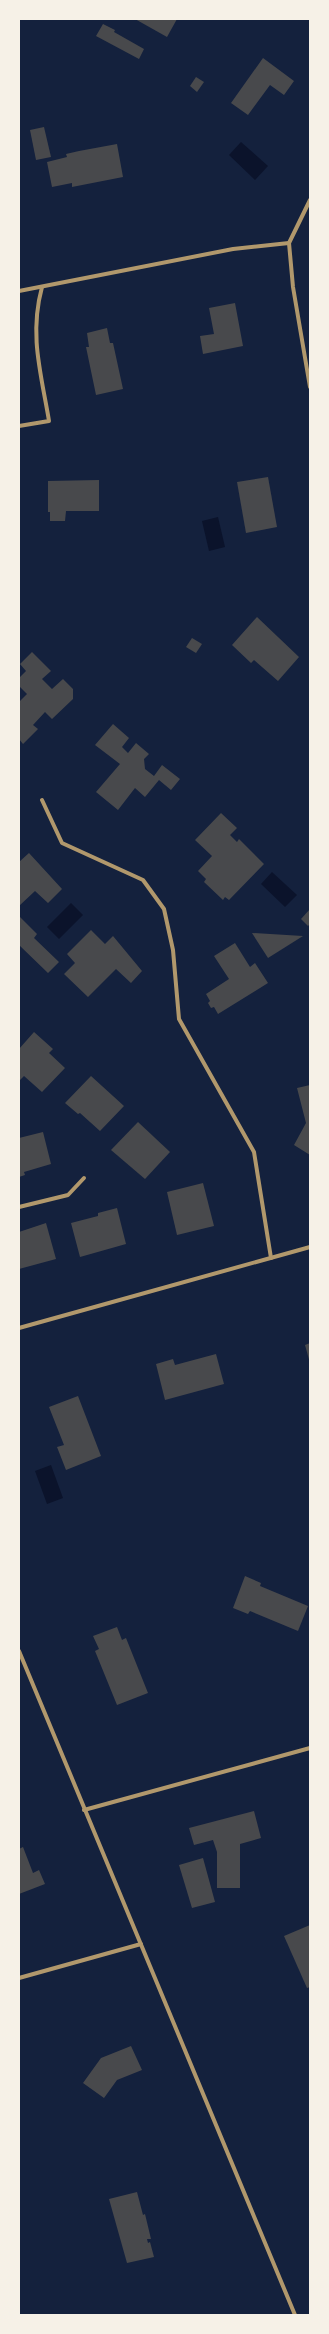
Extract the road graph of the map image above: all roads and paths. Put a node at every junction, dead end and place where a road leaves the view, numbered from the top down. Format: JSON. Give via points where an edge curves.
{"nodes":[{"id":1,"x":310,"y":200,"type":"edge"},
{"id":2,"x":289,"y":243,"type":"junction"},
{"id":3,"x":42,"y":287,"type":"junction"},
{"id":4,"x":19,"y":292,"type":"edge"},
{"id":5,"x":310,"y":387,"type":"edge"},
{"id":6,"x":19,"y":426,"type":"edge"},
{"id":7,"x":42,"y":800,"type":"dead end"},
{"id":8,"x":84,"y":1178,"type":"dead end"},
{"id":9,"x":19,"y":1207,"type":"edge"},
{"id":10,"x":310,"y":1247,"type":"edge"},
{"id":11,"x":271,"y":1258,"type":"junction"},
{"id":12,"x":19,"y":1328,"type":"edge"},
{"id":13,"x":19,"y":1651,"type":"edge"},
{"id":14,"x":310,"y":1748,"type":"edge"},
{"id":15,"x":84,"y":1810,"type":"junction"},
{"id":16,"x":141,"y":1944,"type":"junction"},
{"id":17,"x":19,"y":1978,"type":"edge"},
{"id":18,"x":295,"y":2315,"type":"edge"}],
"edges":[{"from":1,"to":2,"type":"street"},
{"from":2,"to":3,"type":"street","via":[[233,249]]},
{"from":2,"to":5,"type":"street","via":[[293,287]]},
{"from":3,"to":4,"type":"street"},
{"from":3,"to":6,"type":"street","via":[[36,310],[35,342],[49,421]]},
{"from":7,"to":11,"type":"street","via":[[62,843],[143,880],[164,909],[173,950],[179,1019],[254,1152]]},
{"from":8,"to":9,"type":"street","via":[[68,1195]]},
{"from":10,"to":11,"type":"street"},
{"from":11,"to":12,"type":"street"},
{"from":13,"to":15,"type":"street"},
{"from":14,"to":15,"type":"street"},
{"from":15,"to":16,"type":"street"},
{"from":16,"to":17,"type":"street"},
{"from":16,"to":18,"type":"street"}]}
